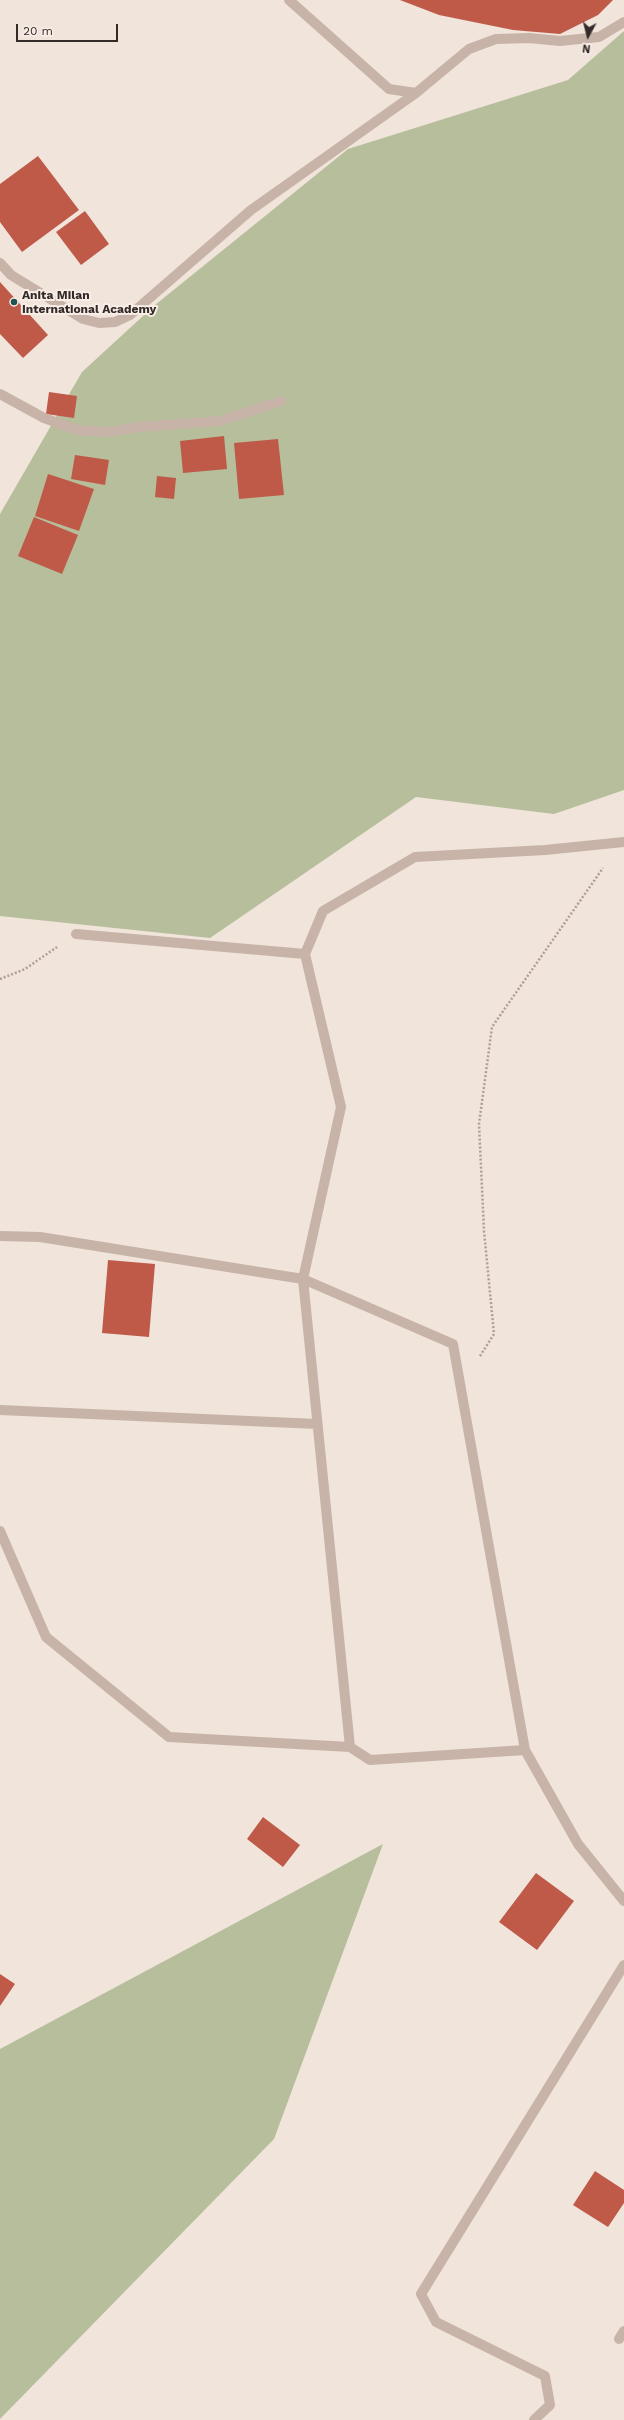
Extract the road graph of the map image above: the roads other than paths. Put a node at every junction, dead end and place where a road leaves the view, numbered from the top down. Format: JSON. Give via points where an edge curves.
{"nodes":[{"id":1,"x":289,"y":0,"type":"edge"},
{"id":2,"x":624,"y":22,"type":"edge"},
{"id":3,"x":416,"y":93,"type":"junction"},
{"id":4,"x":0,"y":263,"type":"edge"},
{"id":5,"x":0,"y":394,"type":"edge"},
{"id":6,"x":281,"y":401,"type":"dead end"},
{"id":7,"x":622,"y":843,"type":"edge"},
{"id":8,"x":76,"y":934,"type":"road end"},
{"id":9,"x":305,"y":954,"type":"junction"},
{"id":10,"x":0,"y":1236,"type":"edge"},
{"id":11,"x":303,"y":1279,"type":"junction"},
{"id":12,"x":0,"y":1410,"type":"edge"},
{"id":13,"x":317,"y":1424,"type":"junction"},
{"id":14,"x":0,"y":1531,"type":"edge"},
{"id":15,"x":350,"y":1747,"type":"junction"},
{"id":16,"x":525,"y":1750,"type":"junction"},
{"id":17,"x":624,"y":1901,"type":"edge"},
{"id":18,"x":624,"y":1964,"type":"edge"},
{"id":19,"x":534,"y":2420,"type":"edge"}],
"edges":[{"from":1,"to":3,"type":"street","via":[[390,89]]},
{"from":2,"to":3,"type":"street","via":[[599,37],[560,41],[530,38],[490,42],[469,49]]},
{"from":3,"to":4,"type":"street","via":[[251,210],[130,316],[115,322],[83,319],[10,275]]},
{"from":5,"to":6,"type":"street","via":[[44,418],[77,430],[108,432],[220,421]]},
{"from":7,"to":9,"type":"street","via":[[415,857],[323,911]]},
{"from":8,"to":9,"type":"street"},
{"from":9,"to":11,"type":"street","via":[[341,1107]]},
{"from":10,"to":11,"type":"street","via":[[40,1237]]},
{"from":11,"to":13,"type":"street"},
{"from":11,"to":16,"type":"street","via":[[453,1344]]},
{"from":12,"to":13,"type":"street"},
{"from":13,"to":15,"type":"street"},
{"from":14,"to":15,"type":"street","via":[[46,1637],[169,1737]]},
{"from":15,"to":16,"type":"street","via":[[370,1760]]},
{"from":16,"to":17,"type":"street","via":[[578,1844]]},
{"from":18,"to":19,"type":"street","via":[[421,2294],[436,2322],[545,2376],[550,2405]]}]}
